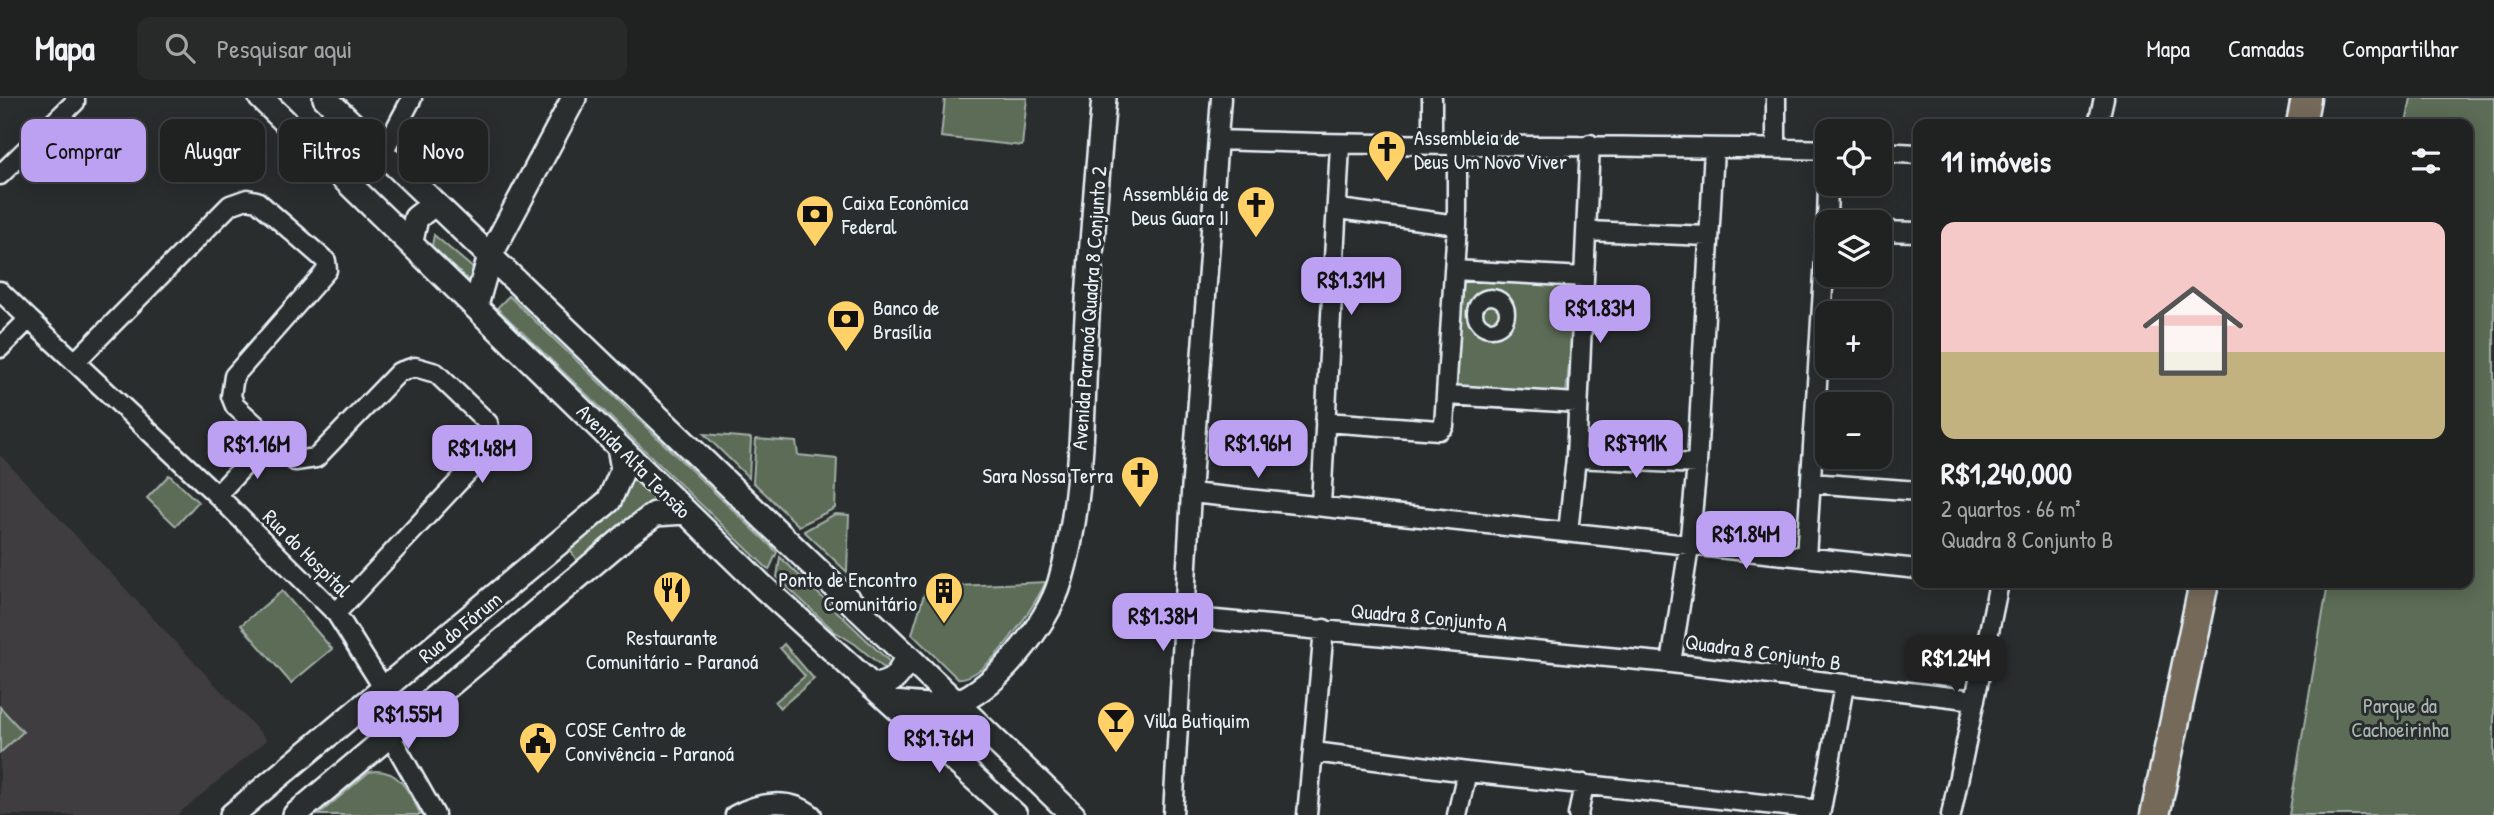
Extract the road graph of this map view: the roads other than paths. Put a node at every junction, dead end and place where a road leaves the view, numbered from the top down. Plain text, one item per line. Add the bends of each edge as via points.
1 (75, 98) edge
2 (261, 98) edge
3 (325, 98) edge
4 (411, 98) edge
5 (574, 98) edge
6 (1104, 98) edge
7 (1221, 98) edge
8 (1432, 98) edge
9 (1776, 98) edge
10 (2104, 98) edge
11 (2306, 98) edge
12 (346, 119) edge
13 (2099, 119) edge
14 (2302, 119) edge
15 (1218, 140) junction
16 (1457, 143) junction
17 (1432, 144) junction
18 (1590, 144) junction
19 (1340, 145) junction
20 (385, 148) edge
21 (1776, 148) junction
22 (1714, 149) junction
23 (1815, 150) edge
24 (1892, 153) edge
25 (1913, 154) edge
26 (385, 157) edge
27 (0, 174) edge
28 (434, 204) junction
29 (1339, 209) junction
30 (1457, 225) junction
31 (1587, 231) junction
32 (1892, 231) edge
33 (1913, 232) edge
34 (1708, 236) junction
35 (411, 241) junction
36 (490, 256) junction
37 (1454, 270) junction
38 (1584, 277) junction
39 (1823, 287) edge
40 (0, 291) edge
41 (476, 305) junction
42 (29, 319) junction
43 (0, 348) edge
44 (75, 362) junction
45 (1447, 395) junction
46 (1577, 402) junction
47 (1325, 422) junction
48 (268, 440) junction
49 (619, 447) junction
50 (1576, 458) junction
51 (1698, 464) junction
52 (1811, 483) junction
53 (1913, 491) edge
54 (1191, 493) junction
55 (217, 495) junction
56 (1321, 506) junction
57 (685, 512) junction
58 (1568, 532) junction
59 (1689, 547) junction
60 (1806, 557) junction
61 (544, 558) junction
62 (1913, 568) edge
63 (569, 585) junction
64 (1998, 588) edge
65 (2203, 588) edge
66 (336, 613) junction
67 (1184, 617) junction
68 (1324, 629) junction
69 (906, 656) junction
70 (1671, 663) junction
71 (873, 686) junction
72 (1844, 686) junction
73 (384, 689) junction
74 (1975, 701) junction
75 (892, 703) junction
76 (954, 704) junction
77 (391, 737) junction
78 (1314, 752) junction
79 (1467, 772) junction
80 (1584, 784) junction
81 (1044, 791) junction
82 (1708, 796) junction
83 (1821, 813) edge
84 (232, 815) edge
85 (295, 815) edge
86 (435, 815) edge
87 (735, 815) edge
88 (812, 815) edge
89 (1017, 815) edge
90 (1073, 815) edge
91 (1172, 815) edge
92 (1307, 815) edge
93 (1457, 815) edge
94 (1578, 815) edge
95 (1704, 815) edge
96 (1951, 815) edge
97 (2155, 815) edge

1 - 27 street
2 - 35 street, Avenida Alta Tensão
3 - 12 street
4 - 20 street
5 - 36 street
6 - 76 street, Avenida Paranoá Quadra 8 Conjunto 2 via 1081,438 1060,584 1024,647 976,693
7 - 15 street
8 - 17 street
9 - 21 street
10 - 13 street
11 - 14 main road
15 - 19 street
15 - 54 street
16 - 17 street
16 - 18 street
16 - 30 street
17 - 19 street
18 - 22 street
18 - 31 street
19 - 29 street
21 - 22 street
21 - 23 street
22 - 34 street
24 - 25 street
26 - 28 street
28 - 35 street via 416,218
28 - 36 street
29 - 30 street
29 - 47 street
30 - 37 street
31 - 34 street
31 - 38 street
32 - 33 street
34 - 51 street
35 - 41 street, Avenida Alta Tensão
36 - 41 street
36 - 69 street
37 - 38 street
37 - 45 street
38 - 46 street
39 - 52 street
40 - 42 street, Rua do Hospital
41 - 49 street, Avenida Alta Tensão
42 - 43 street
42 - 44 street, Rua do Hospital
44 - 48 street via 230,205 257,201 327,266 234,376 231,396 235,406
44 - 55 street, Rua do Hospital
45 - 46 street
45 - 47 street via 1446,421 1439,430
46 - 50 street
47 - 56 street
48 - 55 street
48 - 66 street via 295,461 316,458 399,372 415,368 436,373 488,423 493,445
49 - 57 street, Avenida Alta Tensão
49 - 61 street, Rua do Fórum via 623,469 609,501
50 - 51 street
50 - 58 street
51 - 59 street
52 - 53 street
52 - 60 street
54 - 56 street
54 - 67 street
55 - 66 street, Rua do Hospital
56 - 58 street
57 - 63 street, Rua do Fórum via 655,514
57 - 71 street, Avenida Alta Tensão
58 - 59 street
59 - 60 street
59 - 70 street
60 - 62 street
61 - 63 street via 554,557 563,563
61 - 73 street, Rua do Fórum
63 - 77 street, Rua do Fórum
64 - 74 street
65 - 97 main road
66 - 73 street, Rua do Hospital
67 - 68 street, Quadra 8 Conjunto A
67 - 91 street
68 - 70 street, Quadra 8 Conjunto A
68 - 78 street
69 - 71 street via 902,672 886,684
69 - 76 street
70 - 72 street, Quadra 8 Conjunto B
71 - 75 street, Avenida Alta Tensão
72 - 74 street, Quadra 8 Conjunto B
72 - 83 street
73 - 84 street, Rua do Fórum
74 - 96 street
75 - 76 street
75 - 89 street, Avenida Alta Tensão
76 - 81 street
77 - 85 street, Rua do Fórum
77 - 86 street
78 - 79 street
78 - 92 street
79 - 80 street
79 - 93 street
80 - 82 street
80 - 94 street
81 - 89 street via 1024,797
81 - 90 street
82 - 83 street
82 - 95 street
87 - 88 street via 766,804 791,804

